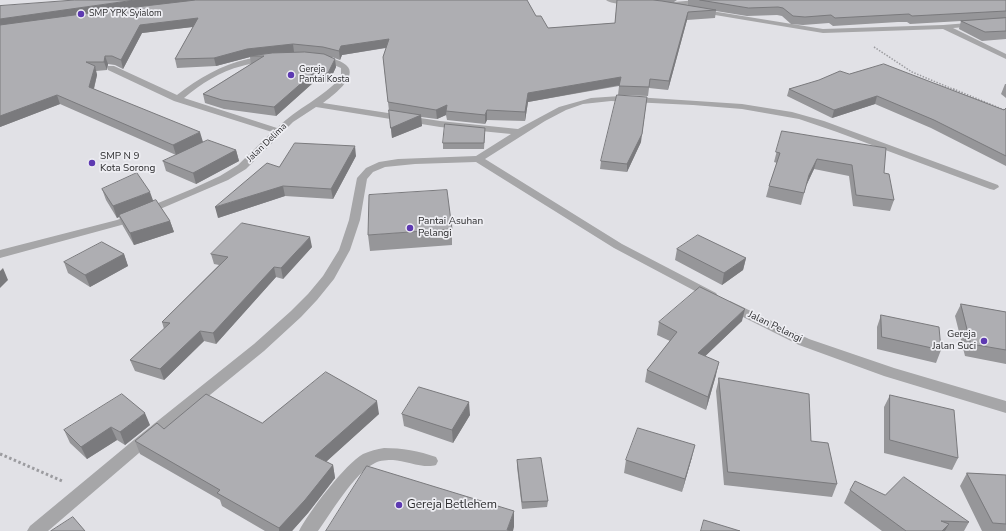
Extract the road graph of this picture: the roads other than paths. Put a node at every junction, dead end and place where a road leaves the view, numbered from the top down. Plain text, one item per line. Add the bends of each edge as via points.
1 (609, 0) edge
2 (723, 0) edge
3 (638, 3) edge
4 (1006, 22) edge
5 (943, 27) junction
6 (310, 57) edge
7 (1006, 57) edge
8 (273, 58) edge
9 (111, 68) edge
10 (177, 99) junction
11 (315, 104) junction
12 (279, 131) junction
13 (521, 132) junction
14 (478, 159) junction
15 (994, 187) dead end
16 (0, 254) edge
17 (1006, 407) edge
18 (430, 461) dead end
19 (36, 531) edge
20 (308, 531) edge

1 - 3 street
2 - 5 street via 657,4 823,31
4 - 5 street
5 - 7 street
6 - 11 street, Jalan Delima via 337,63 346,71 345,77 337,87
8 - 10 street via 215,72 203,78
9 - 10 street
10 - 12 street
11 - 12 street, Jalan Delima via 290,120
11 - 13 street via 440,124
12 - 16 street, Jalan Delima via 242,167 196,191 121,222
13 - 14 street
13 - 15 street via 566,107 593,100 736,105 793,115 822,124
14 - 17 street, Jalan Pelangi via 618,246 804,342 889,372
14 - 19 street via 405,162 370,169 362,178 357,213 340,259 308,301 263,344
18 - 20 street via 410,456 389,455 362,462

